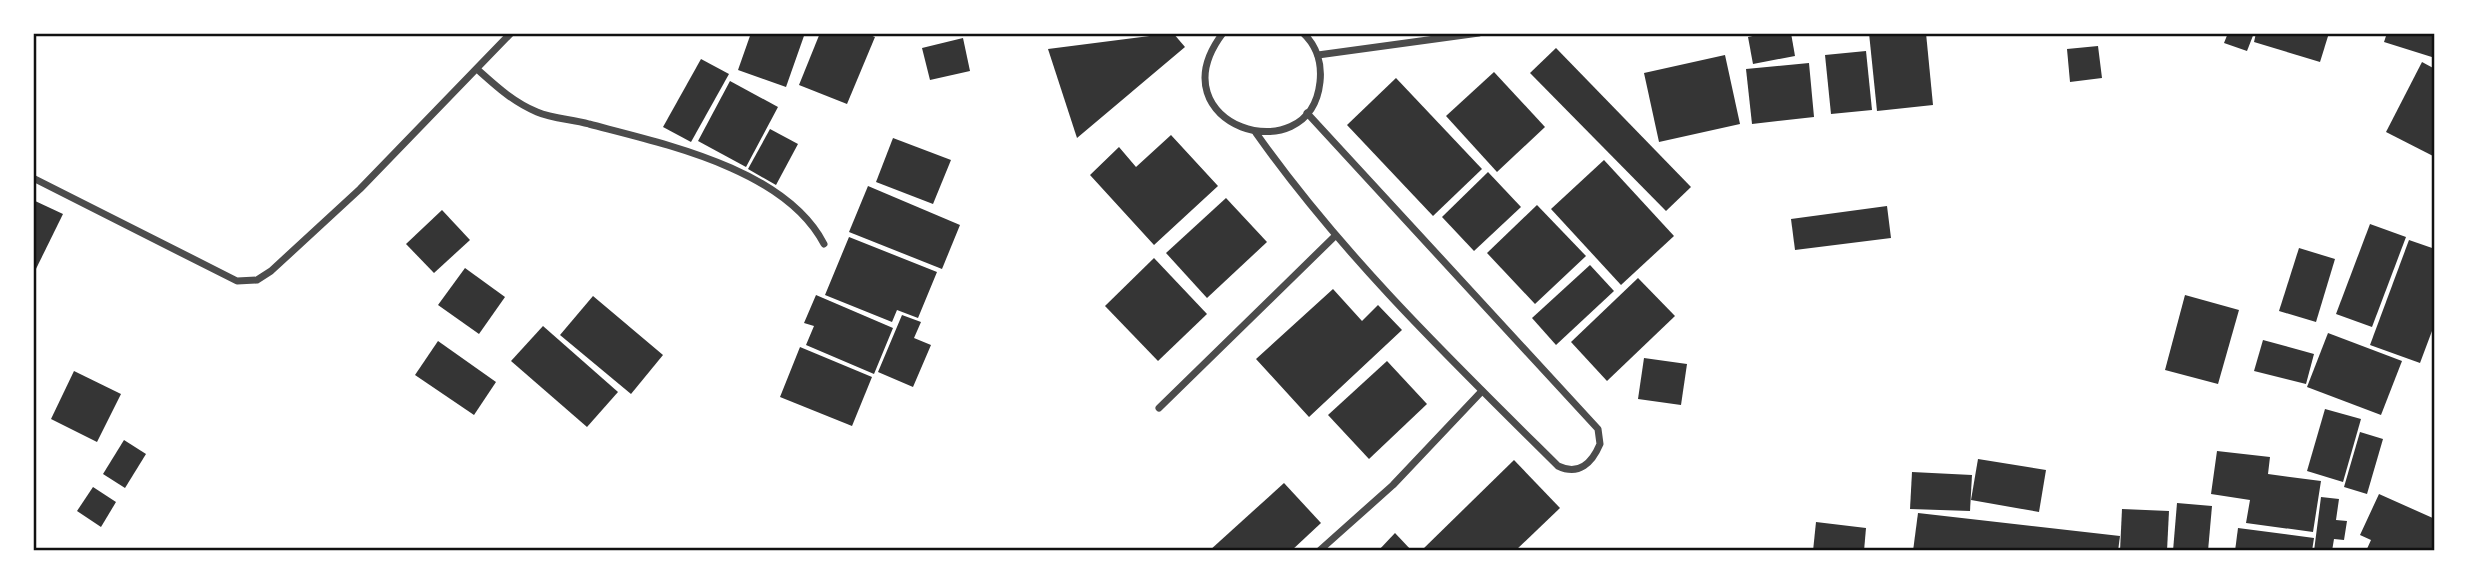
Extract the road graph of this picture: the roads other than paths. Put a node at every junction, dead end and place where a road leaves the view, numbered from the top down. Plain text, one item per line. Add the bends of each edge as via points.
1 (510, 33) edge
2 (1223, 33) edge
3 (1303, 33) edge
4 (1479, 33) edge
5 (1318, 55) junction
6 (477, 69) junction
7 (1307, 113) junction
8 (1256, 133) junction
9 (33, 177) edge
10 (1335, 236) junction
11 (824, 244) dead end
12 (1482, 391) junction
13 (1159, 408) dead end
14 (1319, 551) edge

1 - 6 street
2 - 8 street via 1205,65 1208,93 1222,117
3 - 5 street
4 - 5 street
5 - 7 street via 1320,85
6 - 9 street via 360,188 257,280 237,281
6 - 11 street via 507,96 539,113 676,146 751,179 804,212
7 - 8 street via 1278,131
7 - 12 street via 1598,429 1601,444 1595,456 1579,470 1558,466
8 - 10 street
10 - 12 street
10 - 13 street
12 - 14 street via 1393,485

